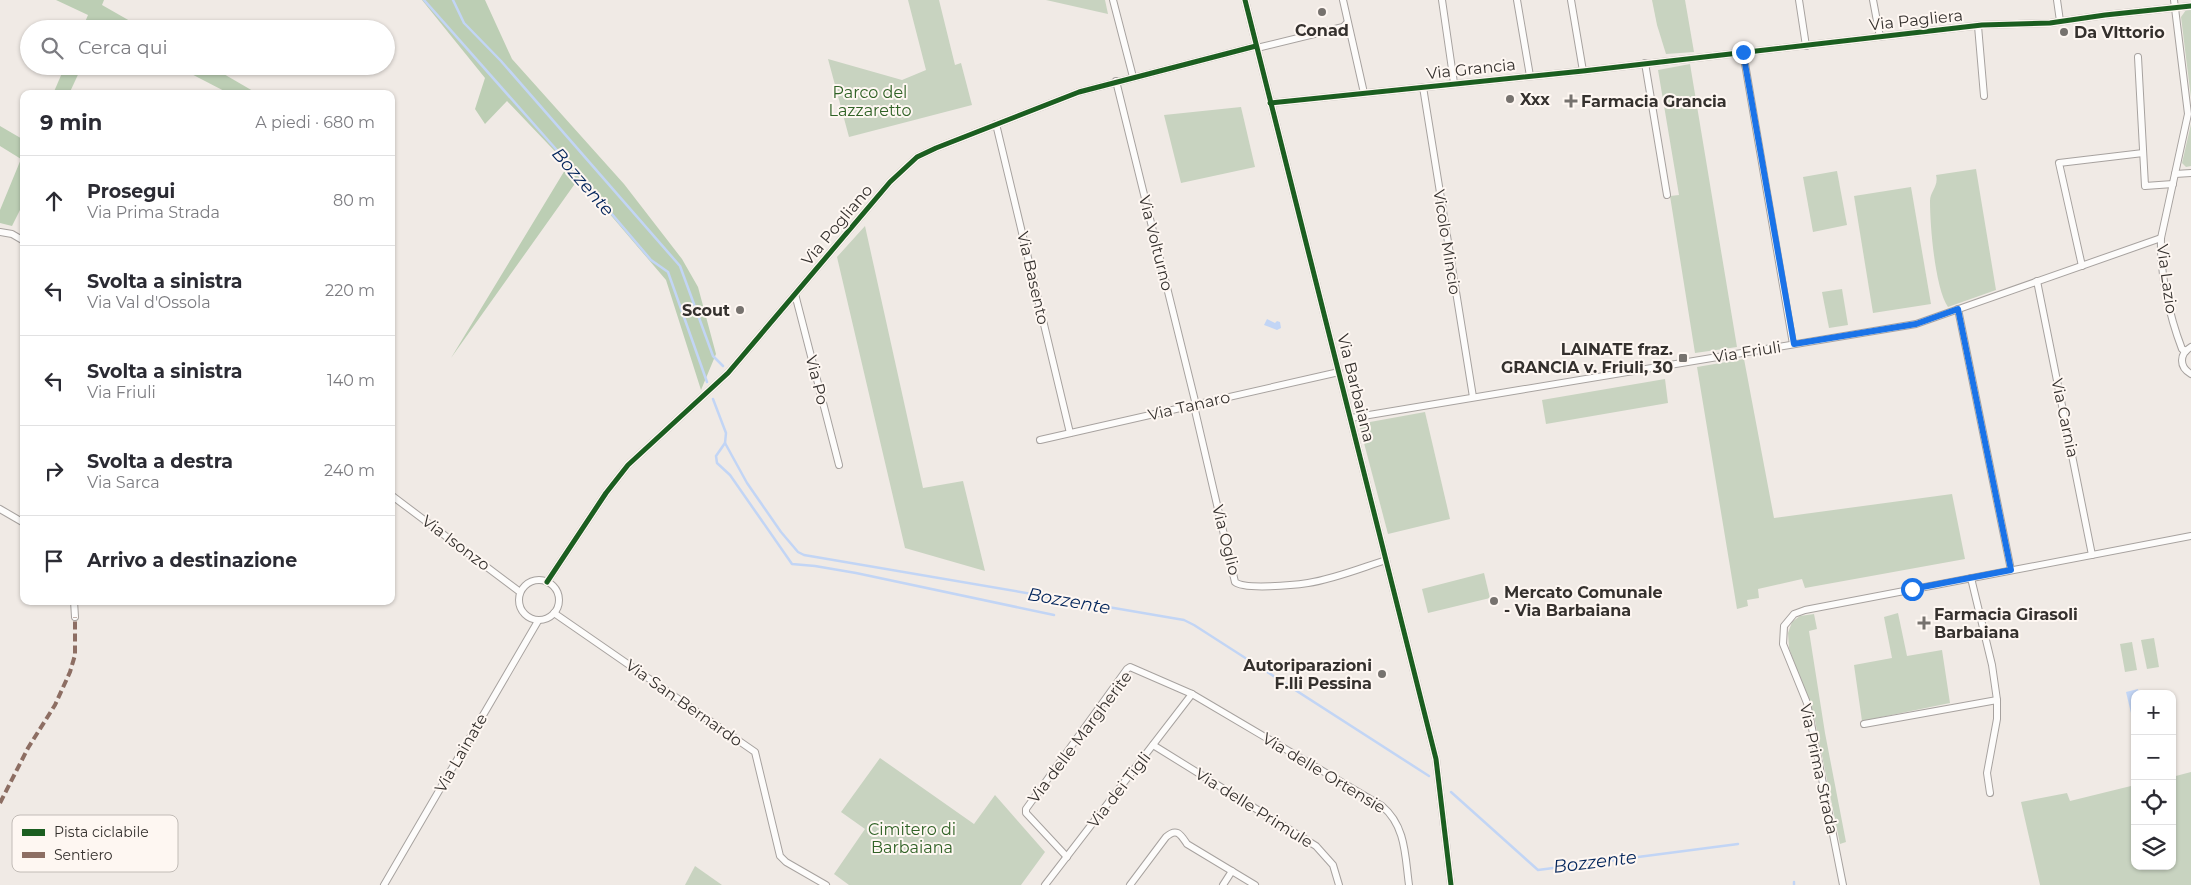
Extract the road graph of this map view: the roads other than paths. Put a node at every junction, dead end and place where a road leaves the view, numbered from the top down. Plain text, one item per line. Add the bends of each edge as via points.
1 (1113, 0) edge
2 (1245, 0) edge
3 (1342, 0) edge
4 (1442, 0) edge
5 (1517, 0) edge
6 (1571, 0) edge
7 (1799, 0) edge
8 (1873, 0) edge
9 (2056, 0) edge
10 (2174, 0) edge
11 (2191, 6) edge
12 (2175, 8) junction
13 (2060, 21) junction
14 (1347, 23) junction
15 (1978, 26) junction
16 (1880, 38) junction
17 (1806, 46) junction
18 (1256, 47) junction
19 (1743, 52) junction
20 (2138, 57) dead end
21 (1674, 59) joint
22 (1645, 62) junction
23 (1583, 71) junction
24 (1530, 76) junction
25 (1133, 77) junction
26 (1116, 81) junction
27 (1454, 83) junction
28 (1423, 86) junction
29 (1364, 92) junction
30 (1984, 96) dead end
31 (1270, 103) junction
32 (996, 124) junction
33 (2143, 153) junction
34 (2191, 172) edge
35 (2175, 174) junction
36 (2173, 184) junction
37 (1666, 195) dead end
38 (0, 232) edge
39 (2161, 238) junction
40 (20, 239) edge
41 (2082, 266) junction
42 (2037, 282) junction
43 (795, 294) junction
44 (1958, 309) junction
45 (1794, 344) junction
46 (2188, 349) edge
47 (1339, 372) junction
48 (2191, 374) edge
49 (1472, 397) junction
50 (1195, 405) junction
51 (1350, 418) junction
52 (1070, 433) junction
53 (1040, 440) dead end
54 (839, 465) dead end
55 (395, 498) edge
56 (0, 509) edge
57 (20, 522) edge
58 (2191, 536) edge
59 (2092, 555) junction
60 (1386, 560) junction
61 (2011, 570) junction
62 (1972, 578) junction
63 (547, 582) junction
64 (520, 592) junction
65 (74, 605) edge
66 (554, 614) junction
67 (75, 617) dead end
68 (538, 620) junction
69 (1192, 694) junction
70 (1997, 700) junction
71 (1864, 724) dead end
72 (1153, 745) junction
73 (1990, 792) dead end
74 (1067, 857) junction
75 (1232, 871) junction
76 (384, 885) edge
77 (826, 885) edge
78 (1045, 885) edge
79 (1130, 885) edge
80 (1223, 885) edge
81 (1255, 885) edge
82 (1339, 885) edge
83 (1409, 885) edge
84 (1451, 885) edge
85 (1843, 885) edge

1 - 25 street
2 - 18 street, Via Barbaiana
3 - 14 street
4 - 27 street
5 - 24 street
6 - 23 street
7 - 17 street
8 - 16 street
9 - 13 street
10 - 12 street, Via Lazio
11 - 12 street, Via Pagliera
12 - 13 street, Via Pagliera
12 - 35 street, Via Lazio via 2188,114
13 - 15 street, Via Pagliera
14 - 18 street, Via Pogliano via 1343,27
14 - 29 street
15 - 16 street, Via Pagliera
15 - 30 street
16 - 17 street, Via Pagliera
17 - 19 street, Via Pagliera
18 - 25 street, Via Pogliano
18 - 31 street, Via Barbaiana
19 - 21 street, Via Pagliera
19 - 45 street
20 - 33 street
21 - 22 street, Via Grancia
22 - 23 street, Via Grancia
22 - 37 street
23 - 24 street, Via Grancia
24 - 27 street, Via Grancia
25 - 26 street, Via Pogliano
26 - 32 street, Via Pogliano
26 - 50 street, Via Volturno
27 - 28 street, Via Grancia
28 - 29 street, Via Grancia
28 - 49 street, Vicolo Mincio
29 - 31 street, Via Grancia
31 - 47 street, Via Barbaiana
32 - 43 street, Via Pogliano via 926,152 903,168
32 - 52 street, Via Basento
33 - 36 street via 2145,186
33 - 41 street via 2059,163
34 - 35 street
35 - 36 street, Via Lazio
36 - 39 street, Via Lazio
38 - 40 street
39 - 41 street, Via Friuli
39 - 46 street, Via Lazio via 2166,287 2176,332 2182,349
41 - 42 street, Via Friuli
42 - 44 street, Via Friuli
42 - 59 street, Via Carnia
43 - 54 street, Via Po
43 - 63 street, Via Pogliano via 728,374 628,464
44 - 45 street, Via Friuli via 1916,324
44 - 61 street
45 - 49 street, Via Friuli
46 - 48 street, Via Lazio via 2182,364
47 - 50 street, Via Tanaro
47 - 51 street, Via Barbaiana
49 - 51 street, Via Friuli
50 - 52 street, Via Tanaro
50 - 60 street, Via Oglio via 1239,585 1308,583
51 - 60 street, Via Barbaiana
52 - 53 street, Via Tanaro
55 - 64 street, Via Isonzo
56 - 57 street
58 - 59 street, Via Prima Strada
59 - 61 street, Via Prima Strada
60 - 84 street, Via Barbaiana via 1436,758
61 - 62 street, Via Prima Strada
62 - 70 street
62 - 85 street, Via Prima Strada via 1804,610 1794,614 1784,626 1783,644 1807,703 1814,732
63 - 64 street via 532,581
63 - 66 street via 558,593
64 - 68 street via 520,607 524,614
65 - 67 street
66 - 68 street
66 - 77 street, Via San Bernardo via 755,752 780,856
68 - 76 street, Via Lainate
69 - 72 street, Via dei Tigli
69 - 74 street, Via delle Margherite via 1134,668 1127,669 1026,809 1026,813
69 - 83 street, Via delle Ortensie via 1382,806 1397,821
70 - 71 street
70 - 73 street via 1997,719 1987,773
72 - 74 street, Via dei Tigli
72 - 82 street, Via delle Primule via 1316,846 1333,865
74 - 78 street, Via dei Tigli
75 - 79 street via 1187,844 1178,832 1171,833
75 - 80 street
75 - 81 street

